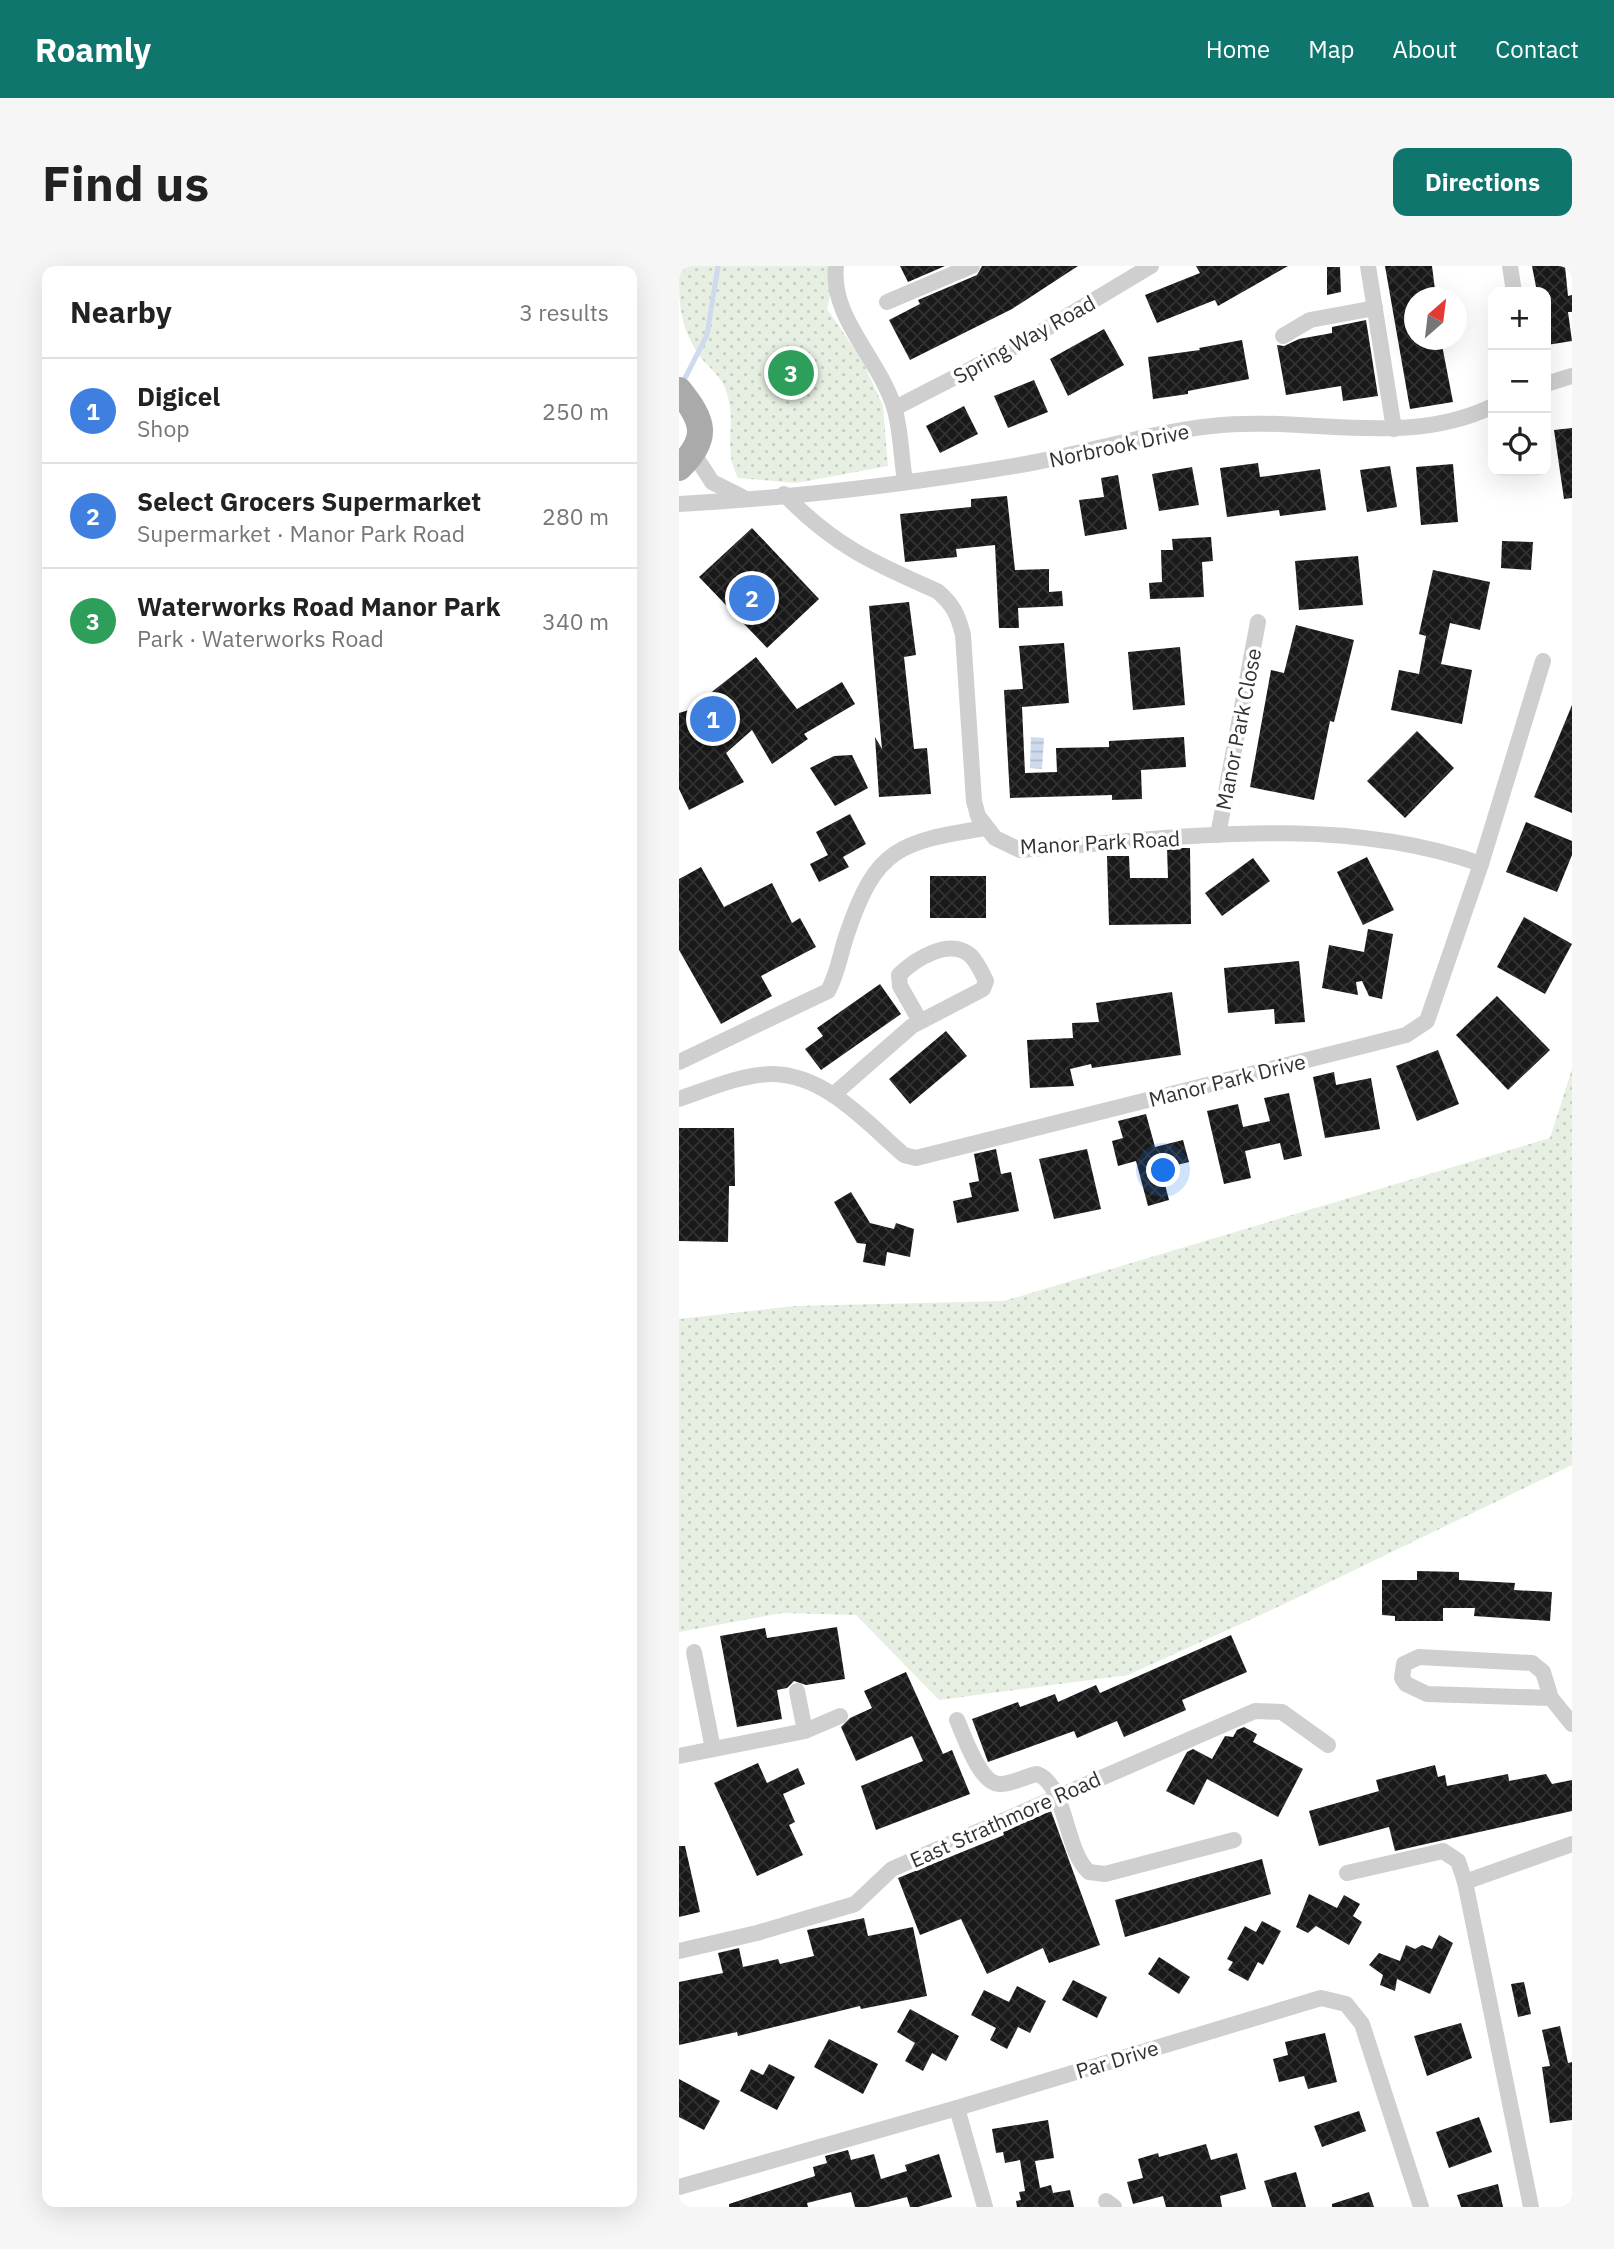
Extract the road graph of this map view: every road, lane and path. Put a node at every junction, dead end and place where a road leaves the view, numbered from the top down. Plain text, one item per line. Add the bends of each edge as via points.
1 (836, 266) edge
2 (972, 266) edge
3 (1151, 266) edge
4 (1510, 266) edge
5 (1368, 267) edge
6 (1513, 287) edge
7 (887, 302) dead end
8 (1375, 308) junction
9 (1283, 336) dead end
10 (1572, 376) edge
11 (1551, 382) edge
12 (683, 395) edge
13 (895, 408) junction
14 (1488, 408) edge
15 (1394, 429) junction
16 (687, 461) edge
17 (905, 481) junction
18 (784, 494) junction
19 (743, 498) junction
20 (679, 504) edge
21 (1258, 622) dead end
22 (1543, 661) dead end
23 (985, 828) junction
24 (1218, 835) junction
25 (1481, 864) junction
26 (920, 1021) junction
27 (679, 1062) edge
28 (833, 1095) junction
29 (679, 1099) edge
30 (694, 1653) dead end
31 (797, 1691) dead end
32 (1551, 1698) junction
33 (840, 1717) dead end
34 (957, 1720) dead end
35 (1572, 1724) edge
36 (805, 1731) junction
37 (1328, 1745) dead end
38 (713, 1749) junction
39 (679, 1756) edge
40 (1056, 1797) junction
41 (1234, 1840) dead end
42 (1572, 1844) edge
43 (1347, 1873) dead end
44 (1465, 1882) junction
45 (679, 1951) edge
46 (957, 2108) junction
47 (679, 2187) edge
48 (985, 2207) edge
49 (1422, 2207) edge
50 (1531, 2207) edge

1 - 13 street via 838,305 875,363
2 - 7 street
3 - 13 street, Spring Way Road via 1029,339
4 - 6 street
5 - 8 street
8 - 9 street via 1311,320
8 - 15 street
10 - 11 street
12 - 16 main road via 695,408 701,431 700,443
13 - 17 street
14 - 15 street, Norbrook Drive via 1435,426
15 - 17 street, Norbrook Drive via 1248,423 1211,426 1020,465
16 - 19 street via 712,482
17 - 18 street, Norbrook Drive
18 - 19 street, Norbrook Drive
18 - 23 street via 810,522 841,545 937,591 959,616 974,801
19 - 20 street, Norbrook Drive
21 - 24 street, Manor Park Close
22 - 25 street, Manor Park Drive
23 - 24 street, Manor Park Road via 1020,850
23 - 27 street via 904,846 878,869 867,887 828,991
24 - 25 street, Manor Park Road via 1319,834 1398,841
25 - 28 street, Manor Park Drive via 1427,1021 1406,1035 916,1158 904,1155
26 - 26 street via 900,986 899,975 944,950 956,948 971,956 986,981 983,989
26 - 28 street
28 - 29 street, Manor Park Drive via 807,1082 774,1074 747,1077
30 - 38 street
31 - 36 street
32 - 32 street via 1427,1694 1406,1684 1402,1671 1404,1664 1419,1657 1532,1663 1543,1672
32 - 35 street
33 - 36 street
34 - 40 street via 989,1780 998,1784 1037,1774 1049,1782
36 - 38 street
37 - 40 street, East Strathmore Road via 1282,1712 1255,1711
38 - 39 street
40 - 41 street via 1084,1867 1097,1874
40 - 45 street, East Strathmore Road via 892,1869 855,1904
42 - 44 street
43 - 44 street via 1443,1851 1458,1861
44 - 50 street
46 - 47 street, Par Drive
46 - 48 street
46 - 49 street, Par Drive via 1308,2001 1334,2000 1355,2013 1362,2024

